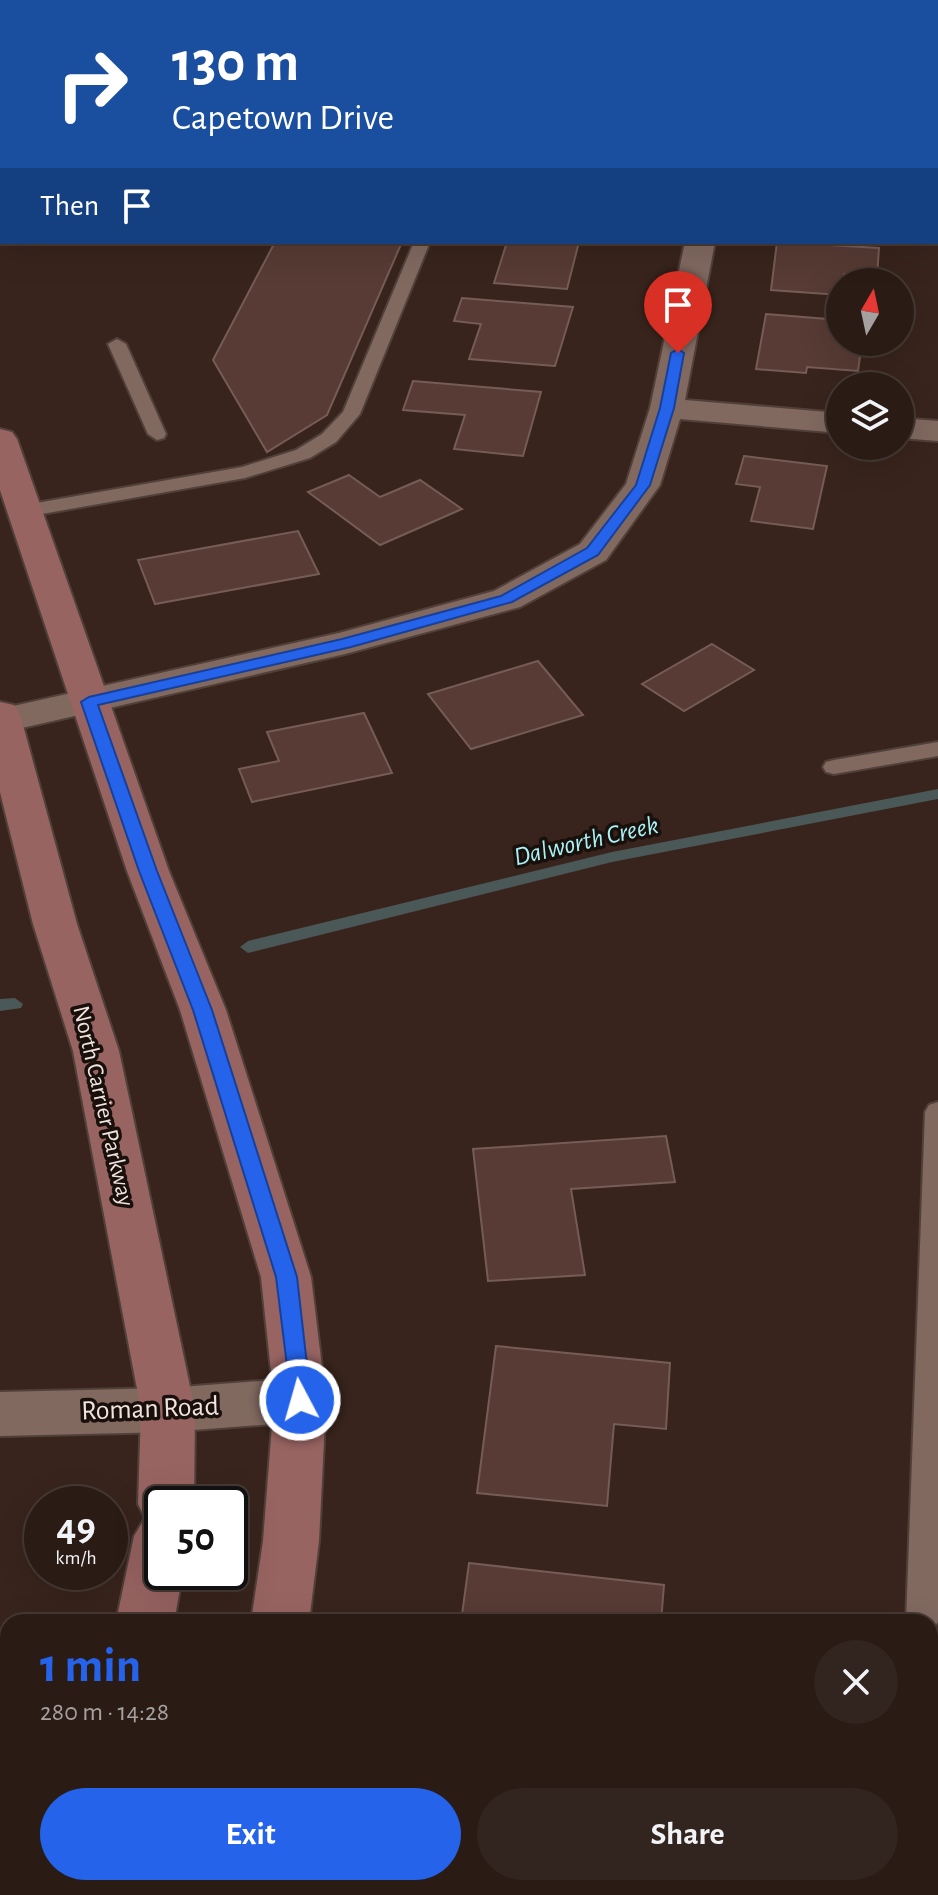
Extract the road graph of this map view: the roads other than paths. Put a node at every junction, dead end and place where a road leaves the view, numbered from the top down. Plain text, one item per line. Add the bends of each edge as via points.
1 (421, 244) edge
2 (700, 244) edge
3 (117, 344) dead end
4 (667, 408) junction
5 (826, 422) edge
6 (914, 429) edge
7 (938, 431) edge
8 (157, 434) dead end
9 (0, 439) edge
10 (25, 511) junction
11 (89, 702) junction
12 (1, 719) edge
13 (938, 749) edge
14 (834, 767) dead end
15 (938, 1112) edge
16 (300, 1400) junction
17 (168, 1410) junction
18 (0, 1414) edge
19 (166, 1486) edge
20 (151, 1590) edge
21 (147, 1614) edge
22 (281, 1614) edge
23 (922, 1614) edge

1 - 10 lane via 351,414 329,438 303,454 245,472
2 - 4 street
3 - 8 lane
4 - 5 street
4 - 11 street via 643,485 593,552 507,599
6 - 7 street
9 - 10 main road
10 - 11 main road
11 - 12 street
11 - 16 main road via 203,1010 286,1277
12 - 17 main road, North Carrier Parkway via 55,924 96,1051
13 - 14 lane
15 - 23 lane
16 - 17 street, Roman Road
16 - 22 main road
17 - 18 street, Roman Road
17 - 19 main road, North Carrier Parkway
20 - 21 main road

